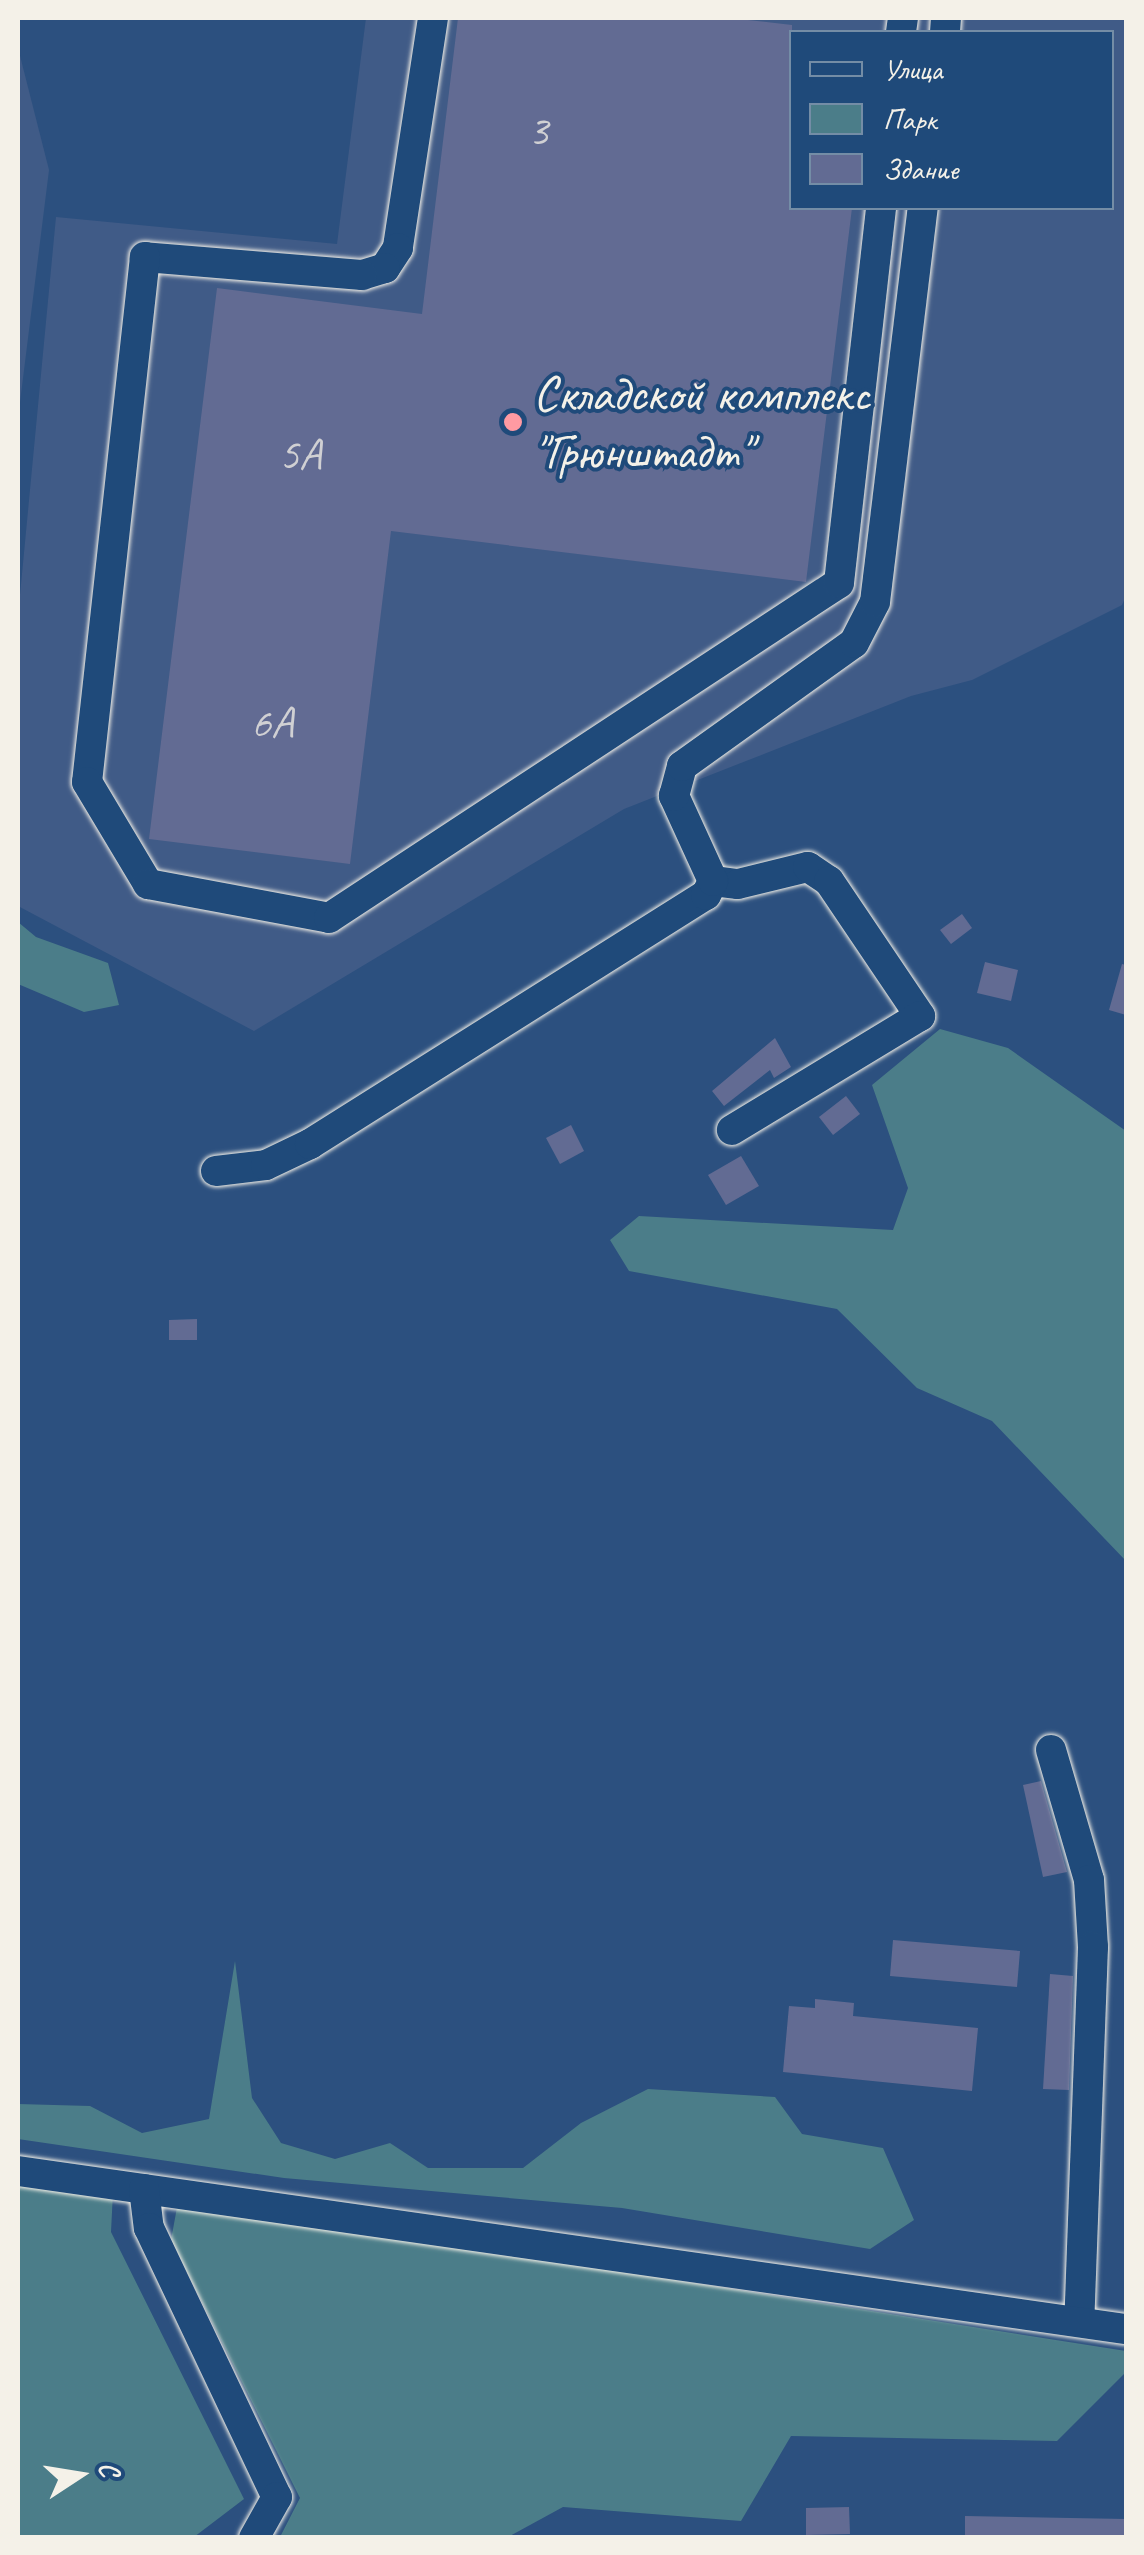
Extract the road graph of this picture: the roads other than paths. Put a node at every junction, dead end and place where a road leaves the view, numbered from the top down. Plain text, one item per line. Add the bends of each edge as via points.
1 (433, 18) edge
2 (881, 210) edge
3 (923, 210) edge
4 (713, 881) junction
5 (732, 1130) dead end
6 (216, 1172) dead end
7 (1051, 1750) dead end
8 (18, 2171) edge
9 (144, 2189) junction
10 (1079, 2321) junction
11 (1126, 2329) edge
12 (254, 2538) edge

1 - 2 street via 398,248 385,268 362,276 146,257 87,782 148,884 329,918 839,583
3 - 4 street via 875,602 854,644 682,766 674,796
4 - 5 street via 738,884 808,867 830,881 920,1016
4 - 6 street via 706,894 310,1144 266,1165
7 - 10 street via 1088,1880 1093,1947
8 - 9 street
9 - 10 street
9 - 12 street via 149,2228 278,2497
10 - 11 street

